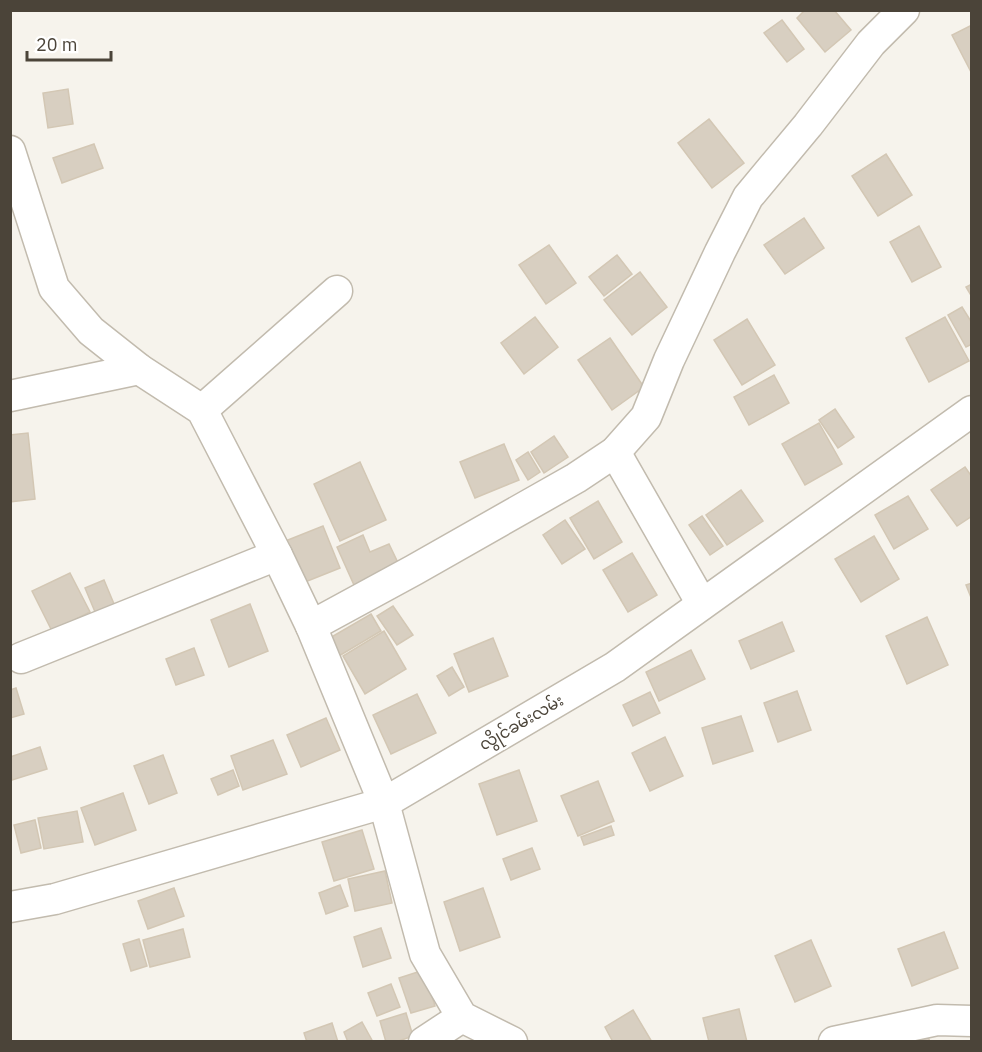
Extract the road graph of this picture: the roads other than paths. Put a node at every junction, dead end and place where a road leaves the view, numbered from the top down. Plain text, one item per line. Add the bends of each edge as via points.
1 (904, 10) edge
2 (10, 151) edge
3 (337, 291) dead end
4 (139, 369) junction
5 (10, 396) edge
6 (202, 410) junction
7 (972, 411) edge
8 (615, 452) junction
9 (277, 555) junction
10 (702, 604) junction
11 (311, 626) junction
12 (21, 658) dead end
13 (384, 803) junction
14 (10, 908) edge
15 (462, 1017) junction
16 (972, 1021) edge
17 (424, 1041) edge
18 (512, 1041) edge
19 (834, 1041) edge

1 - 8 street via 872,43 748,197 669,360 646,417
2 - 4 street via 54,288 91,331
3 - 6 street
4 - 5 street
4 - 6 street
6 - 9 street
7 - 10 street, လွိုင်ခမ်းလမ်း
8 - 10 street
8 - 11 street via 576,478
9 - 11 street
9 - 12 street
10 - 13 street, လွိုင်ခမ်းလမ်း via 615,667
11 - 13 street
13 - 14 street, လွိုင်ခမ်းလမ်း
13 - 15 street via 425,954
15 - 17 street
15 - 18 street
16 - 19 street via 937,1020

